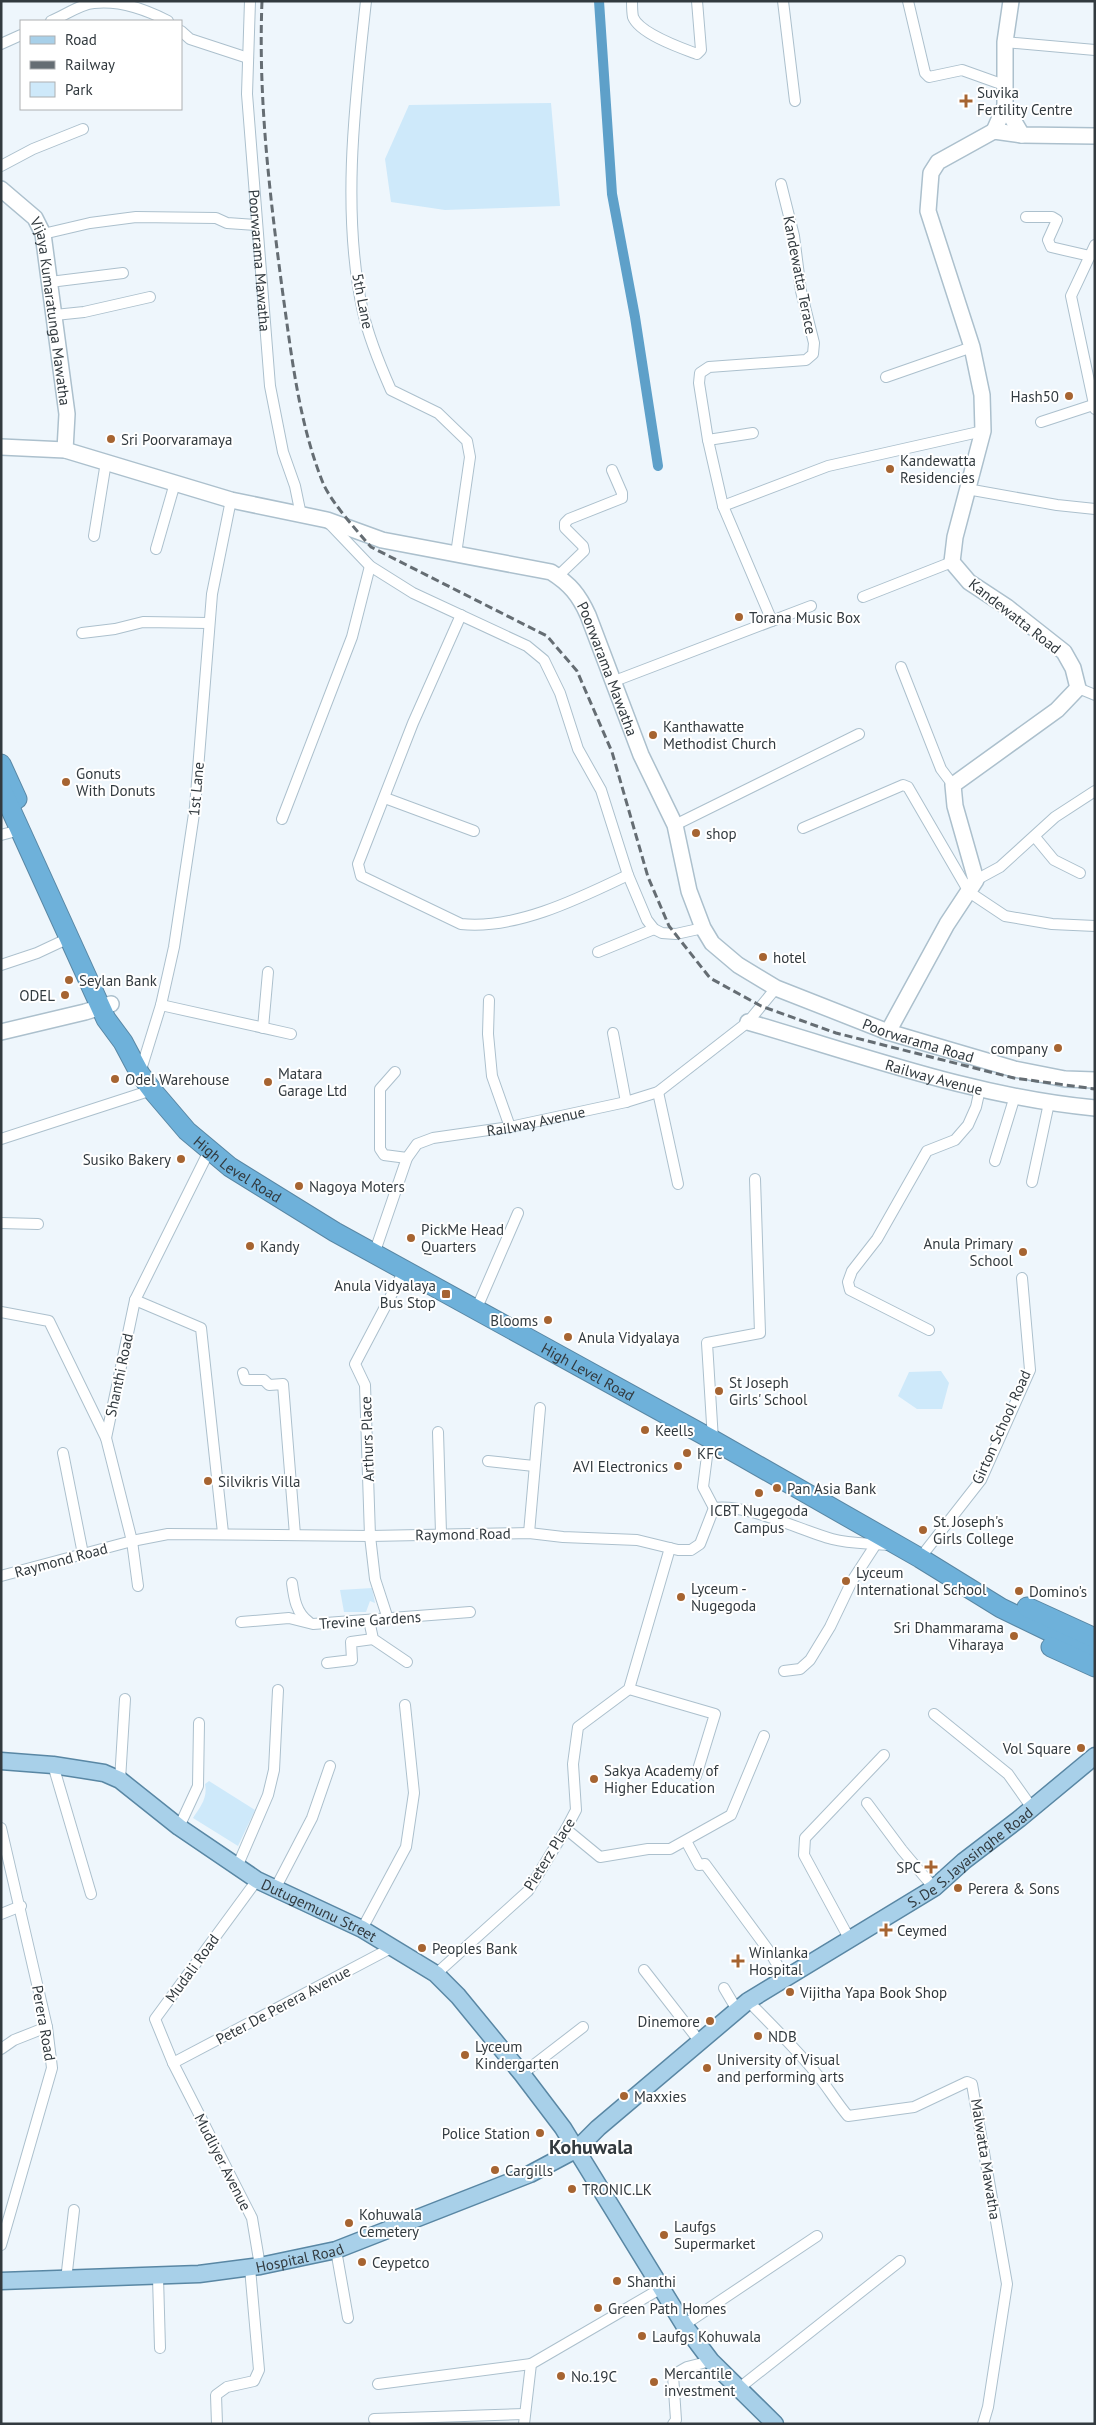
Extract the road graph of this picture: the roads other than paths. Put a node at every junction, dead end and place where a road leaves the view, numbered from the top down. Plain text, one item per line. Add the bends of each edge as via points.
1 (250, 1) edge
2 (366, 1) edge
3 (632, 1) edge
4 (696, 1) edge
5 (783, 1) edge
6 (908, 1) edge
7 (1011, 1) edge
8 (53, 20) edge
9 (166, 20) edge
10 (182, 33) edge
11 (20, 35) edge
12 (1005, 42) junction
13 (1, 44) edge
14 (1095, 50) edge
15 (248, 58) junction
16 (1004, 85) junction
17 (795, 100) dead end
18 (1005, 106) junction
19 (84, 130) dead end
20 (994, 131) junction
21 (1022, 135) junction
22 (1095, 136) edge
23 (1, 166) edge
24 (781, 184) dead end
25 (1, 189) edge
26 (1026, 217) dead end
27 (256, 224) junction
28 (43, 234) junction
29 (1095, 245) edge
30 (1090, 256) junction
31 (123, 273) dead end
32 (50, 282) junction
33 (150, 297) dead end
34 (55, 316) junction
35 (972, 347) junction
36 (886, 377) dead end
37 (1094, 407) edge
38 (1041, 422) dead end
39 (983, 431) junction
40 (753, 432) dead end
41 (708, 440) junction
42 (1, 446) edge
43 (66, 450) junction
44 (106, 462) junction
45 (612, 470) dead end
46 (175, 483) junction
47 (967, 489) junction
48 (231, 500) junction
49 (724, 506) junction
50 (1095, 509) edge
51 (301, 515) junction
52 (327, 520) junction
53 (94, 536) dead end
54 (156, 549) dead end
55 (456, 554) junction
56 (952, 562) junction
57 (370, 566) junction
58 (558, 576) junction
59 (863, 597) dead end
60 (811, 606) dead end
61 (461, 615) junction
62 (772, 621) junction
63 (209, 623) junction
64 (82, 633) dead end
65 (901, 667) dead end
66 (612, 682) junction
67 (1078, 688) junction
68 (1095, 694) edge
69 (859, 734) dead end
70 (1, 764) edge
71 (953, 785) junction
72 (1, 788) edge
73 (1095, 791) edge
74 (385, 798) junction
75 (282, 819) dead end
76 (675, 825) junction
77 (803, 828) dead end
78 (20, 830) junction
79 (474, 831) dead end
80 (1, 835) edge
81 (1035, 837) junction
82 (1080, 873) dead end
83 (628, 875) junction
84 (972, 886) junction
85 (1095, 926) edge
86 (703, 928) junction
87 (654, 929) junction
88 (69, 938) junction
89 (598, 952) dead end
90 (1, 965) edge
91 (268, 972) dead end
92 (776, 988) junction
93 (490, 1000) dead end
94 (105, 1005) junction
95 (161, 1005) junction
96 (748, 1022) junction
97 (263, 1028) junction
98 (1, 1032) edge
99 (888, 1032) junction
100 (613, 1033) dead end
101 (291, 1034) dead end
102 (396, 1072) dead end
103 (140, 1074) junction
104 (1095, 1080) edge
105 (980, 1089) junction
106 (152, 1090) junction
107 (658, 1092) junction
108 (1015, 1096) junction
109 (626, 1102) junction
110 (1049, 1103) junction
111 (1095, 1108) edge
112 (510, 1127) junction
113 (1, 1139) edge
114 (209, 1151) junction
115 (407, 1158) junction
116 (995, 1161) dead end
117 (755, 1179) dead end
118 (1032, 1182) dead end
119 (678, 1184) dead end
120 (518, 1213) dead end
121 (1, 1223) edge
122 (38, 1224) dead end
123 (374, 1254) junction
124 (404, 1271) junction
125 (1022, 1278) dead end
126 (135, 1300) junction
127 (476, 1310) junction
128 (1, 1312) edge
129 (928, 1330) dead end
130 (243, 1373) dead end
131 (540, 1408) dead end
132 (438, 1432) dead end
133 (106, 1438) junction
134 (713, 1440) junction
135 (63, 1453) dead end
136 (488, 1461) dead end
137 (534, 1466) junction
138 (714, 1508) junction
139 (441, 1533) junction
140 (529, 1533) junction
141 (223, 1534) junction
142 (295, 1536) junction
143 (370, 1536) junction
144 (132, 1541) junction
145 (876, 1544) junction
146 (896, 1545) junction
147 (670, 1548) junction
148 (83, 1554) junction
149 (920, 1558) junction
150 (1, 1576) edge
151 (292, 1583) dead end
152 (138, 1586) dead end
153 (969, 1588) junction
154 (470, 1612) dead end
155 (388, 1619) junction
156 (369, 1620) junction
157 (242, 1622) dead end
158 (312, 1624) junction
159 (1095, 1638) edge
160 (373, 1639) junction
161 (1095, 1651) edge
162 (407, 1662) dead end
163 (326, 1663) dead end
164 (1095, 1667) edge
165 (784, 1671) dead end
166 (629, 1689) junction
167 (278, 1690) dead end
168 (125, 1699) dead end
169 (405, 1705) dead end
170 (934, 1714) dead end
171 (199, 1724) dead end
172 (764, 1736) dead end
173 (884, 1755) dead end
174 (1095, 1756) edge
175 (1, 1761) edge
176 (53, 1765) junction
177 (330, 1766) dead end
178 (696, 1776) dead end
179 (120, 1780) junction
180 (867, 1803) dead end
181 (1032, 1808) junction
182 (179, 1827) junction
183 (1, 1828) edge
184 (566, 1829) junction
185 (686, 1841) junction
186 (237, 1868) junction
187 (257, 1880) junction
188 (934, 1888) junction
189 (275, 1889) junction
190 (91, 1894) dead end
191 (21, 1906) junction
192 (1, 1914) edge
193 (362, 1930) junction
194 (850, 1940) junction
195 (393, 1947) junction
196 (644, 1970) dead end
197 (436, 1974) junction
198 (786, 1979) junction
199 (724, 1988) dead end
200 (743, 2006) junction
201 (47, 2027) junction
202 (583, 2027) dead end
203 (700, 2042) junction
204 (1, 2049) edge
205 (173, 2063) junction
206 (522, 2074) junction
207 (577, 2149) junction
208 (74, 2210) dead end
209 (817, 2236) dead end
210 (1, 2245) edge
211 (336, 2250) junction
212 (900, 2261) dead end
213 (255, 2267) junction
214 (158, 2277) junction
215 (66, 2280) junction
216 (1, 2281) edge
217 (660, 2289) junction
218 (348, 2318) dead end
219 (684, 2325) junction
220 (160, 2348) dead end
221 (711, 2361) junction
222 (531, 2364) junction
223 (378, 2384) dead end
224 (738, 2389) junction
225 (374, 2419) dead end
226 (524, 2419) edge
227 (217, 2424) edge
228 (673, 2424) edge
229 (775, 2424) edge
230 (983, 2424) edge

1 - 15 street, Poorwarama Mawatha
2 - 55 street, 5th Lane via 353,167 353,242 363,312 391,390 438,413 467,441 470,457
3 - 4 street via 636,23 666,43 697,54 701,50
5 - 17 street
6 - 16 street via 925,73 929,77 962,70
7 - 12 main road
8 - 9 street via 93,2 125,3
10 - 15 street via 190,39
11 - 13 street
12 - 14 street
12 - 16 main road
15 - 27 street, Poorwarama Mawatha via 247,94
16 - 18 main road
18 - 20 main road
18 - 21 main road
19 - 23 street via 33,149
20 - 21 main road
20 - 35 main road via 938,162 931,173 928,211
21 - 22 main road
24 - 41 street, Kandewatta Terace via 794,236 801,292 814,343 813,354 806,360 709,367 700,373 698,383
25 - 28 main road, Vijaya Kumaratunga Mawatha via 35,218
26 - 30 street via 1052,217 1057,220 1048,240 1051,247
27 - 28 street via 227,223 216,218 136,217 90,222
27 - 51 street, Poorwarama Mawatha via 270,386 283,452
28 - 32 main road, Vijaya Kumaratunga Mawatha
29 - 30 street
30 - 37 street via 1071,296
31 - 32 street
32 - 34 main road, Vijaya Kumaratunga Mawatha
33 - 34 street
34 - 43 main road, Vijaya Kumaratunga Mawatha via 67,414
35 - 36 street
35 - 39 main road via 982,395
37 - 38 street
39 - 47 main road
39 - 49 street via 828,466
40 - 41 street
41 - 49 street, Kandewatta Terace
42 - 43 main road, Poorwarama Mawatha
43 - 44 main road, Poorwarama Mawatha
44 - 46 main road, Poorwarama Mawatha
44 - 53 street
45 - 58 street via 622,498 569,519 565,528 584,551
46 - 48 main road, Poorwarama Mawatha
46 - 54 street
47 - 50 street
47 - 56 main road
48 - 51 main road, Poorwarama Mawatha
48 - 63 street, 1st Lane
49 - 62 street, Kandewatta Terace
51 - 52 main road, Poorwarama Mawatha
52 - 55 main road, Poorwarama Mawatha via 382,540
52 - 57 street
55 - 58 main road, Poorwarama Mawatha via 531,566
56 - 59 street
56 - 67 main road, Kandewatta Road via 970,582 1064,652 1073,668
57 - 61 street via 413,593
57 - 75 street via 352,637
58 - 66 main road, Poorwarama Mawatha via 569,583 580,598
60 - 62 street
61 - 74 street via 413,723
61 - 83 street via 527,646 544,660 560,693 578,750 601,790
62 - 66 street
63 - 64 street via 143,622
63 - 95 street, 1st Lane via 195,807 174,947
65 - 71 street via 941,769
66 - 76 main road, Poorwarama Mawatha via 641,755
67 - 68 street
67 - 71 main road via 1057,710
69 - 76 street
70 - 94 highway, High Level Road
71 - 84 main road
72 - 78 highway, High Level Road
73 - 81 street via 1055,817
74 - 79 street
74 - 83 street via 358,864 361,876 461,924 498,923 565,905
76 - 86 main road, Poorwarama Mawatha via 689,892
77 - 84 street via 903,785 908,787
78 - 80 street
78 - 88 highway, High Level Road
81 - 82 street via 1054,860
81 - 84 street
83 - 87 street
84 - 85 street via 1005,916 1052,924
84 - 99 main road via 947,924
86 - 87 street via 676,934
86 - 92 main road, Poorwarama Mawatha via 712,943 738,965
87 - 89 street
88 - 90 street
88 - 94 highway, High Level Road
91 - 97 street
92 - 96 street, Railway Avenue
92 - 99 main road, Poorwarama Road
93 - 112 street via 488,1034 492,1076
94 - 98 main road
94 - 103 highway, High Level Road via 106,1019 124,1042
95 - 97 street
95 - 103 street, 1st Lane
96 - 105 main road, Railway Avenue
96 - 107 street, Railway Avenue
97 - 101 street
99 - 104 main road, Poorwarama Road via 1014,1069 1065,1079
100 - 109 street
102 - 115 street via 380,1089 380,1149 384,1155
103 - 106 highway, High Level Road
105 - 108 main road, Railway Avenue
105 - 129 street via 968,1125 956,1140 927,1151 877,1239 848,1282 850,1290
106 - 113 street
106 - 114 highway, High Level Road
107 - 109 street, Railway Avenue
107 - 119 street
108 - 110 main road, Railway Avenue
108 - 116 street
109 - 112 street, Railway Avenue
110 - 111 main road, Railway Avenue
110 - 118 street
112 - 115 street, Railway Avenue via 433,1138 417,1144
114 - 123 highway, High Level Road
114 - 126 street, Shanthi Road
115 - 123 street, Railway Avenue
117 - 134 street via 760,1333 707,1343
120 - 127 street
121 - 122 street
123 - 124 highway, High Level Road
124 - 127 highway, High Level Road
124 - 143 street, Arthurs Place via 355,1364 365,1385
125 - 149 street, Girton School Road via 1030,1370 981,1480
126 - 133 street, Shanthi Road
126 - 141 street via 202,1328
127 - 134 highway, High Level Road
128 - 133 street, Shanthi Road via 49,1321
130 - 142 street via 245,1380 283,1384
131 - 137 street
132 - 139 street
133 - 144 street
134 - 138 street via 707,1456 703,1487
134 - 146 highway, High Level Road
135 - 148 street
136 - 137 street
137 - 140 street
138 - 145 street via 739,1509 834,1540
138 - 147 street, Raymond Road via 700,1544 691,1550
139 - 140 street, Raymond Road
139 - 143 street, Raymond Road
140 - 147 street, Raymond Road via 637,1540
141 - 142 street, Raymond Road
141 - 144 street, Raymond Road via 168,1534
142 - 143 street, Raymond Road
143 - 155 street, Arthurs Place via 376,1579
144 - 148 street, Raymond Road
144 - 152 street
145 - 146 street
145 - 165 street via 852,1581 810,1660 800,1669
146 - 149 highway, High Level Road
147 - 166 street
148 - 150 street, Raymond Road
149 - 153 highway, High Level Road
151 - 158 street via 300,1616
153 - 159 highway via 988,1590
153 - 161 highway, High Level Road via 1001,1608
153 - 164 highway via 975,1605 1040,1642
154 - 155 street, Trevine Gardens
155 - 156 street, Trevine Gardens
156 - 158 street, Trevine Gardens
156 - 160 street
157 - 158 street, Trevine Gardens via 289,1618
160 - 162 street
160 - 163 street via 350,1642 352,1660
166 - 178 street via 715,1714
166 - 184 street, Pieterz Place via 578,1727 573,1764 576,1810
167 - 186 street via 274,1770 268,1795
168 - 179 street
169 - 193 street via 414,1793 406,1847
170 - 181 street via 1008,1774
171 - 182 street via 198,1786
172 - 185 street via 731,1815
173 - 194 street via 805,1838 804,1855
174 - 181 main road, S. De S. Jayasinghe Road
175 - 176 main road, Dutugemunu Street
176 - 179 main road, Dutugemunu Street via 104,1773
176 - 190 street
177 - 189 street via 312,1818
179 - 182 main road, Dutugemunu Street
180 - 188 street
181 - 188 main road, S. De S. Jayasinghe Road
182 - 186 main road, Dutugemunu Street
183 - 191 street, Perera Road
184 - 185 street via 600,1857 648,1849 670,1850
184 - 197 street, Pieterz Place via 528,1891
185 - 198 street via 699,1866 706,1864
186 - 187 main road, Dutugemunu Street
187 - 189 main road, Dutugemunu Street
187 - 205 street, Mudali Road via 155,2019
188 - 194 main road, S. De S. Jayasinghe Road
189 - 193 main road, Dutugemunu Street
191 - 192 street
191 - 201 street, Perera Road
193 - 195 main road, Dutugemunu Street
194 - 198 main road, S. De S. Jayasinghe Road
195 - 197 main road, Dutugemunu Street
195 - 205 street, Peter De Perera Avenue
196 - 203 street
197 - 206 main road, Dutugemunu Street
198 - 200 main road, S. De S. Jayasinghe Road
199 - 200 street
200 - 203 main road, S. De S. Jayasinghe Road
200 - 230 street, Malwatta Mawatha via 784,2036 848,2116 914,2106 967,2082 972,2084 1006,2284
201 - 204 street via 14,2040
201 - 210 street, Perera Road via 52,2068
202 - 206 street
203 - 207 main road, S. De S. Jayasinghe Road
205 - 213 street, Mudliyer Avenue via 252,2218
206 - 207 main road, Dutugemunu Street
207 - 211 main road, Hospital Road via 530,2174
207 - 217 main road, Dutugemunu Street
208 - 215 street
209 - 219 street
211 - 213 main road, Hospital Road
211 - 218 street
212 - 224 street
213 - 214 main road, Hospital Road
213 - 227 street, Mudliyer Avenue via 260,2370 254,2381 227,2388 216,2395
214 - 215 main road, Hospital Road
214 - 220 street
215 - 216 main road, Hospital Road
217 - 219 main road, Dutugemunu Street
217 - 222 street
219 - 221 main road, Dutugemunu Street
221 - 224 main road, Dutugemunu Street
221 - 228 street via 673,2374 676,2420
222 - 223 street
222 - 226 street
224 - 229 main road, Dutugemunu Street
225 - 226 street

